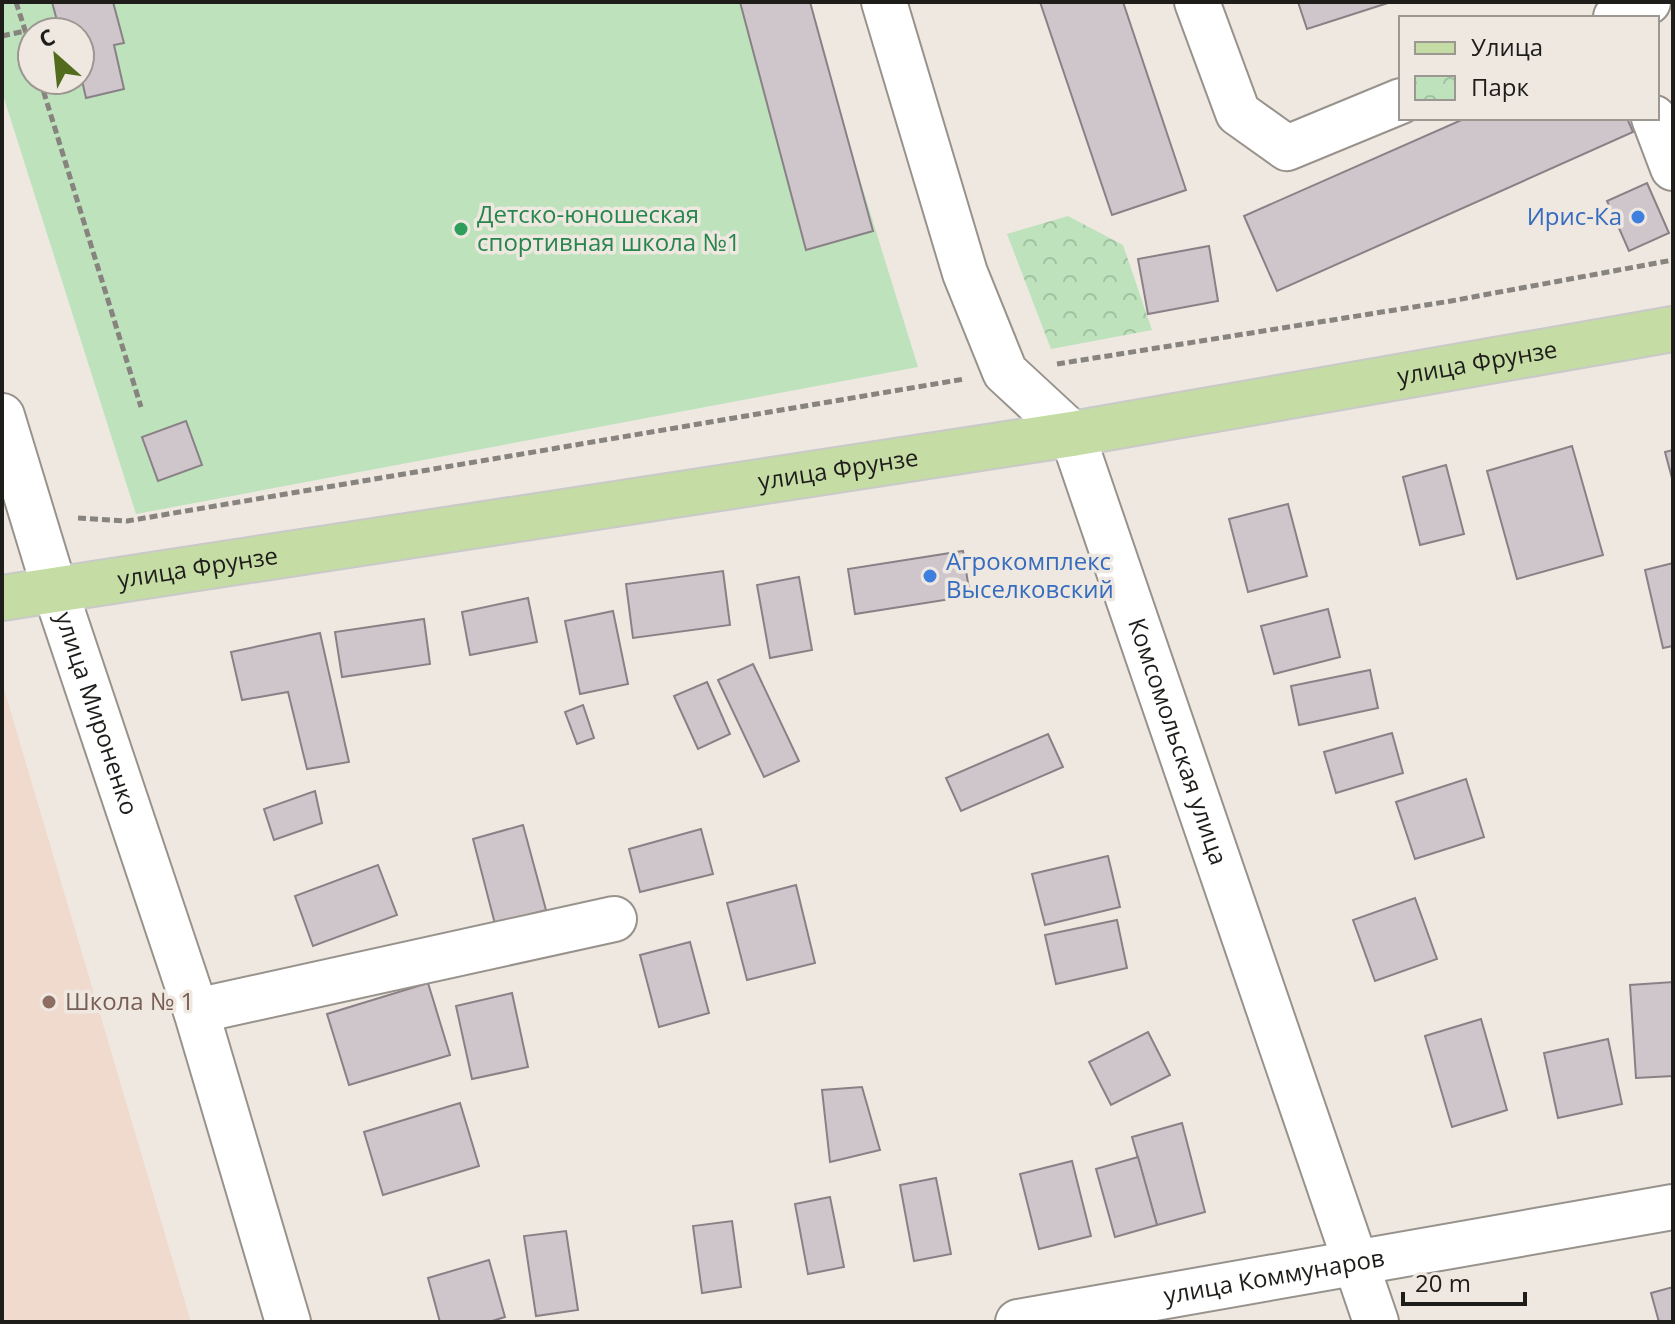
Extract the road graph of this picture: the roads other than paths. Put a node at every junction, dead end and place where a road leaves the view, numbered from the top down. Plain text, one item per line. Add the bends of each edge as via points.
1 (884, 2) edge
2 (1197, 2) edge
3 (1399, 102) edge
4 (1655, 120) edge
5 (1673, 168) edge
6 (1673, 329) edge
7 (2, 416) edge
8 (1072, 434) junction
9 (54, 587) junction
10 (2, 598) edge
11 (614, 919) dead end
12 (196, 1011) junction
13 (1673, 1207) edge
14 (1357, 1262) junction
15 (288, 1322) edge
16 (1018, 1322) edge
17 (1376, 1322) edge

1 - 8 street, Комсомольская улица via 965,273 1005,372
2 - 3 street via 1238,113 1287,148
4 - 5 street
6 - 8 main road, улица Фрунзе
7 - 9 street, улица Мироненко
8 - 9 main road, улица Фрунзе
8 - 14 street, Комсомольская улица
9 - 10 main road, улица Фрунзе
9 - 12 street, улица Мироненко
11 - 12 street
12 - 15 street, улица Мироненко
13 - 14 street, улица Коммунаров
14 - 16 street, улица Коммунаров
14 - 17 street, Комсомольская улица

